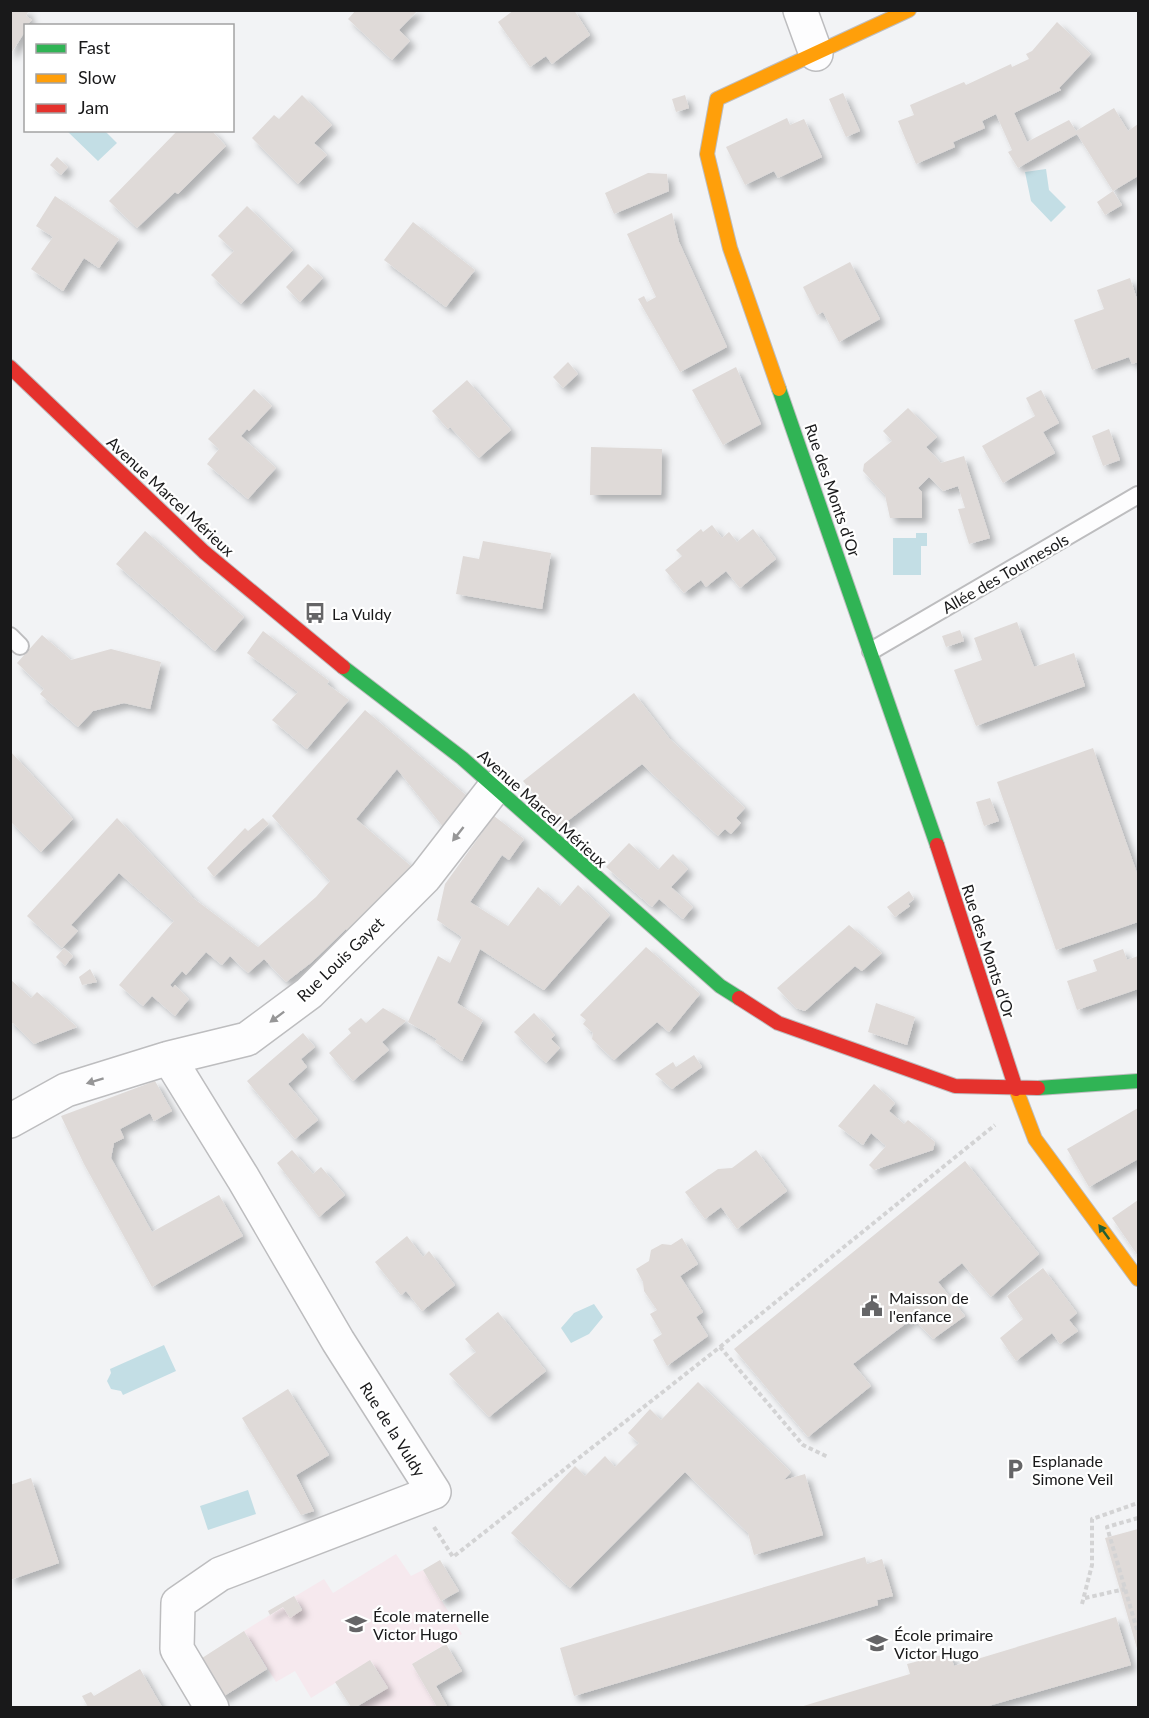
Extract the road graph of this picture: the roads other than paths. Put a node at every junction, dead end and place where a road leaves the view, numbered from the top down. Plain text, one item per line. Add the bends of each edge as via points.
1 (800, 10) edge
2 (909, 10) edge
3 (816, 54) junction
4 (10, 367) edge
5 (1138, 495) edge
6 (871, 651) junction
7 (494, 788) junction
8 (169, 1058) junction
9 (1138, 1081) edge
10 (1016, 1089) junction
11 (14, 1112) edge
12 (1138, 1280) edge
13 (212, 1707) edge

1 - 3 street
2 - 3 street, Rue des Monts d'Or
3 - 6 street, Rue des Monts d'Or via 717,99 706,154 730,248
4 - 7 street, Avenue Marcel Mérieux via 204,552 300,634 462,758
5 - 6 lane, Allée des Tournesols
6 - 10 street, Rue des Monts d'Or
7 -> 8 street, Rue Louis Gayet via 425,877 309,993 247,1040
7 - 10 street, Avenue Marcel Mérieux via 720,986 778,1023 955,1086
8 -> 11 street, Rue Louis Gayet via 66,1090
8 - 13 street, Rue de la Vuldy via 338,1341 434,1492 220,1574 178,1604 177,1649
9 - 10 street, Avenue Marcel Mérieux
12 -> 10 street, Rue des Monts d'Or via 1035,1139

